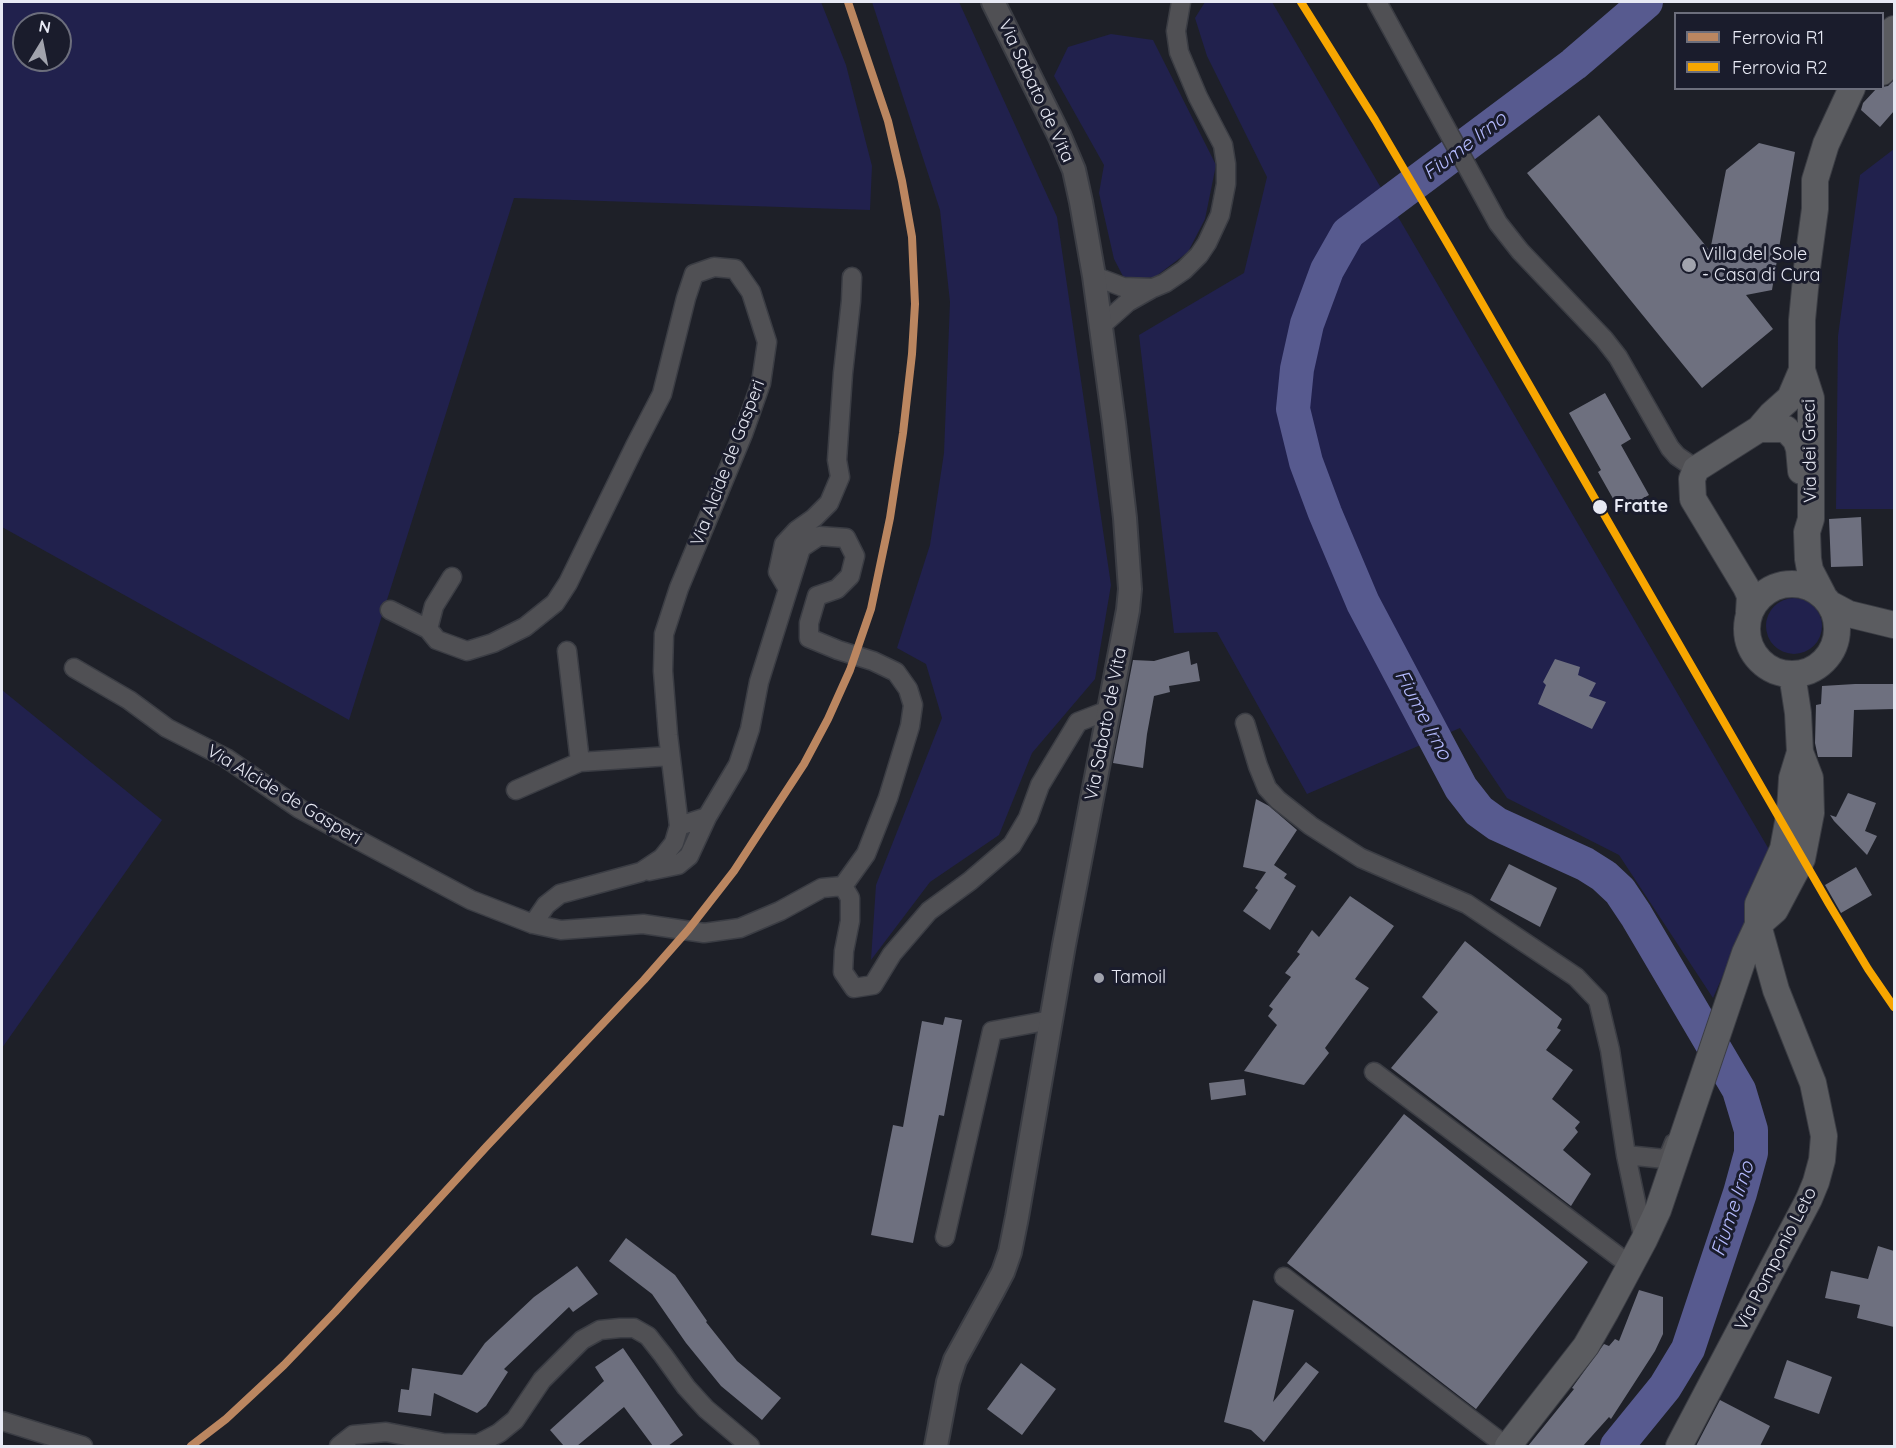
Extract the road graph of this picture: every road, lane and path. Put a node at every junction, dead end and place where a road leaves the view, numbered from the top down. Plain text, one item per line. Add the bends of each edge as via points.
1 (993, 2) edge
2 (1181, 2) edge
3 (1377, 2) edge
4 (1894, 58) edge
5 (1884, 70) edge
6 (1862, 91) edge
7 (1094, 276) junction
8 (852, 277) dead end
9 (1153, 288) junction
10 (1101, 326) junction
11 (1802, 370) junction
12 (1759, 429) junction
13 (1696, 469) junction
14 (1807, 532) junction
15 (452, 577) dead end
16 (788, 589) junction
17 (1827, 600) junction
18 (390, 610) dead end
19 (1749, 612) junction
20 (1894, 625) edge
21 (428, 628) junction
22 (567, 651) dead end
23 (74, 668) dead end
24 (1792, 674) junction
25 (1109, 710) junction
26 (1245, 723) dead end
27 (670, 756) junction
28 (580, 762) junction
29 (516, 790) dead end
30 (706, 817) junction
31 (680, 826) junction
32 (641, 872) junction
33 (843, 886) junction
34 (533, 924) junction
35 (1758, 925) junction
36 (1051, 1020) junction
37 (1374, 1072) dead end
38 (1699, 1088) junction
39 (1626, 1155) junction
40 (945, 1237) dead end
41 (1644, 1240) junction
42 (1630, 1266) junction
43 (1284, 1277) dead end
44 (2, 1421) edge
45 (479, 1445) edge
46 (83, 1446) edge
47 (339, 1446) edge
48 (750, 1446) edge
49 (936, 1446) edge
50 (1507, 1446) edge
51 (1679, 1446) edge

1 - 7 street, Via Sabato de Vita via 1074,170
2 - 9 street via 1176,30 1179,52 1223,146 1226,184 1220,215 1199,255 1184,270
3 - 13 street via 1498,223 1604,339 1670,448
4 - 5 main road
6 - 11 main road, Via dei Greci via 1826,144 1815,180
7 - 9 street via 1123,287
7 - 10 street, Via Sabato de Vita
8 - 16 street via 837,460 840,477 830,503 784,544 778,572
9 - 10 street via 1128,302
10 - 25 street, Via Sabato de Vita via 1130,571 1128,610
11 - 12 main road, Via dei Greci via 1790,398
11 - 14 main road, Via dei Greci via 1811,398 1811,519
12 - 13 main road, Via dei Greci
12 - 14 main road, Via dei Greci via 1786,429 1796,440 1801,461 1801,523
13 - 19 main road via 1693,499 1740,575 1750,596
14 - 17 main road, Via dei Greci via 1810,570
15 - 21 street via 434,606
16 - 30 street via 738,765
16 - 33 street via 801,548 819,536 846,538 855,556 850,576 837,589 818,596 808,638 896,672 913,705 888,798 866,854
17 - 19 main road via 1804,585 1782,584 1762,594
17 - 20 main road via 1849,614
17 - 24 main road via 1837,618 1835,645 1818,666
18 - 21 street
19 - 24 main road via 1748,641 1755,654 1765,665
21 - 27 street, Via Alcide de Gasperi via 437,640 467,651 525,627 555,603 662,394 694,274 714,267 735,269 751,292 767,342 761,383 664,634
22 - 28 street
23 - 34 street, Via Alcide de Gasperi via 129,699 167,728 226,758 300,809 471,900
24 - 35 main road via 1800,752 1810,778 1811,813 1802,859 1775,910
25 - 33 street via 1078,722 1040,785 1028,818 1012,845 929,911 892,954 873,984 854,988 843,972 850,898
25 - 36 street, Via Sabato de Vita
26 - 39 street via 1267,788 1311,826 1361,858 1467,904 1588,988 1602,1013
27 - 28 street
27 - 31 street, Via Alcide de Gasperi
28 - 29 street
30 - 31 street
30 - 32 street via 689,856 678,865
31 - 32 street via 674,843 662,858
32 - 34 street via 560,894 546,905
33 - 34 street, Via Alcide de Gasperi via 822,888 740,928 713,932 643,924 561,930
35 - 38 main road
35 - 51 main road, Via Pomponio Leto via 1776,990 1813,1083 1824,1136 1822,1160 1809,1199
36 - 40 street via 992,1031
36 - 49 street, Via Sabato de Vita via 1010,1252 956,1360
37 - 42 street
38 - 39 street via 1682,1112 1665,1160
38 - 41 main road
39 - 41 street
41 - 42 main road
42 - 50 main road via 1586,1346
43 - 50 street
44 - 46 street
45 - 47 street via 443,1443 386,1432 353,1435
45 - 48 street via 515,1420 542,1380 582,1340 600,1330 634,1328 648,1336 706,1409

